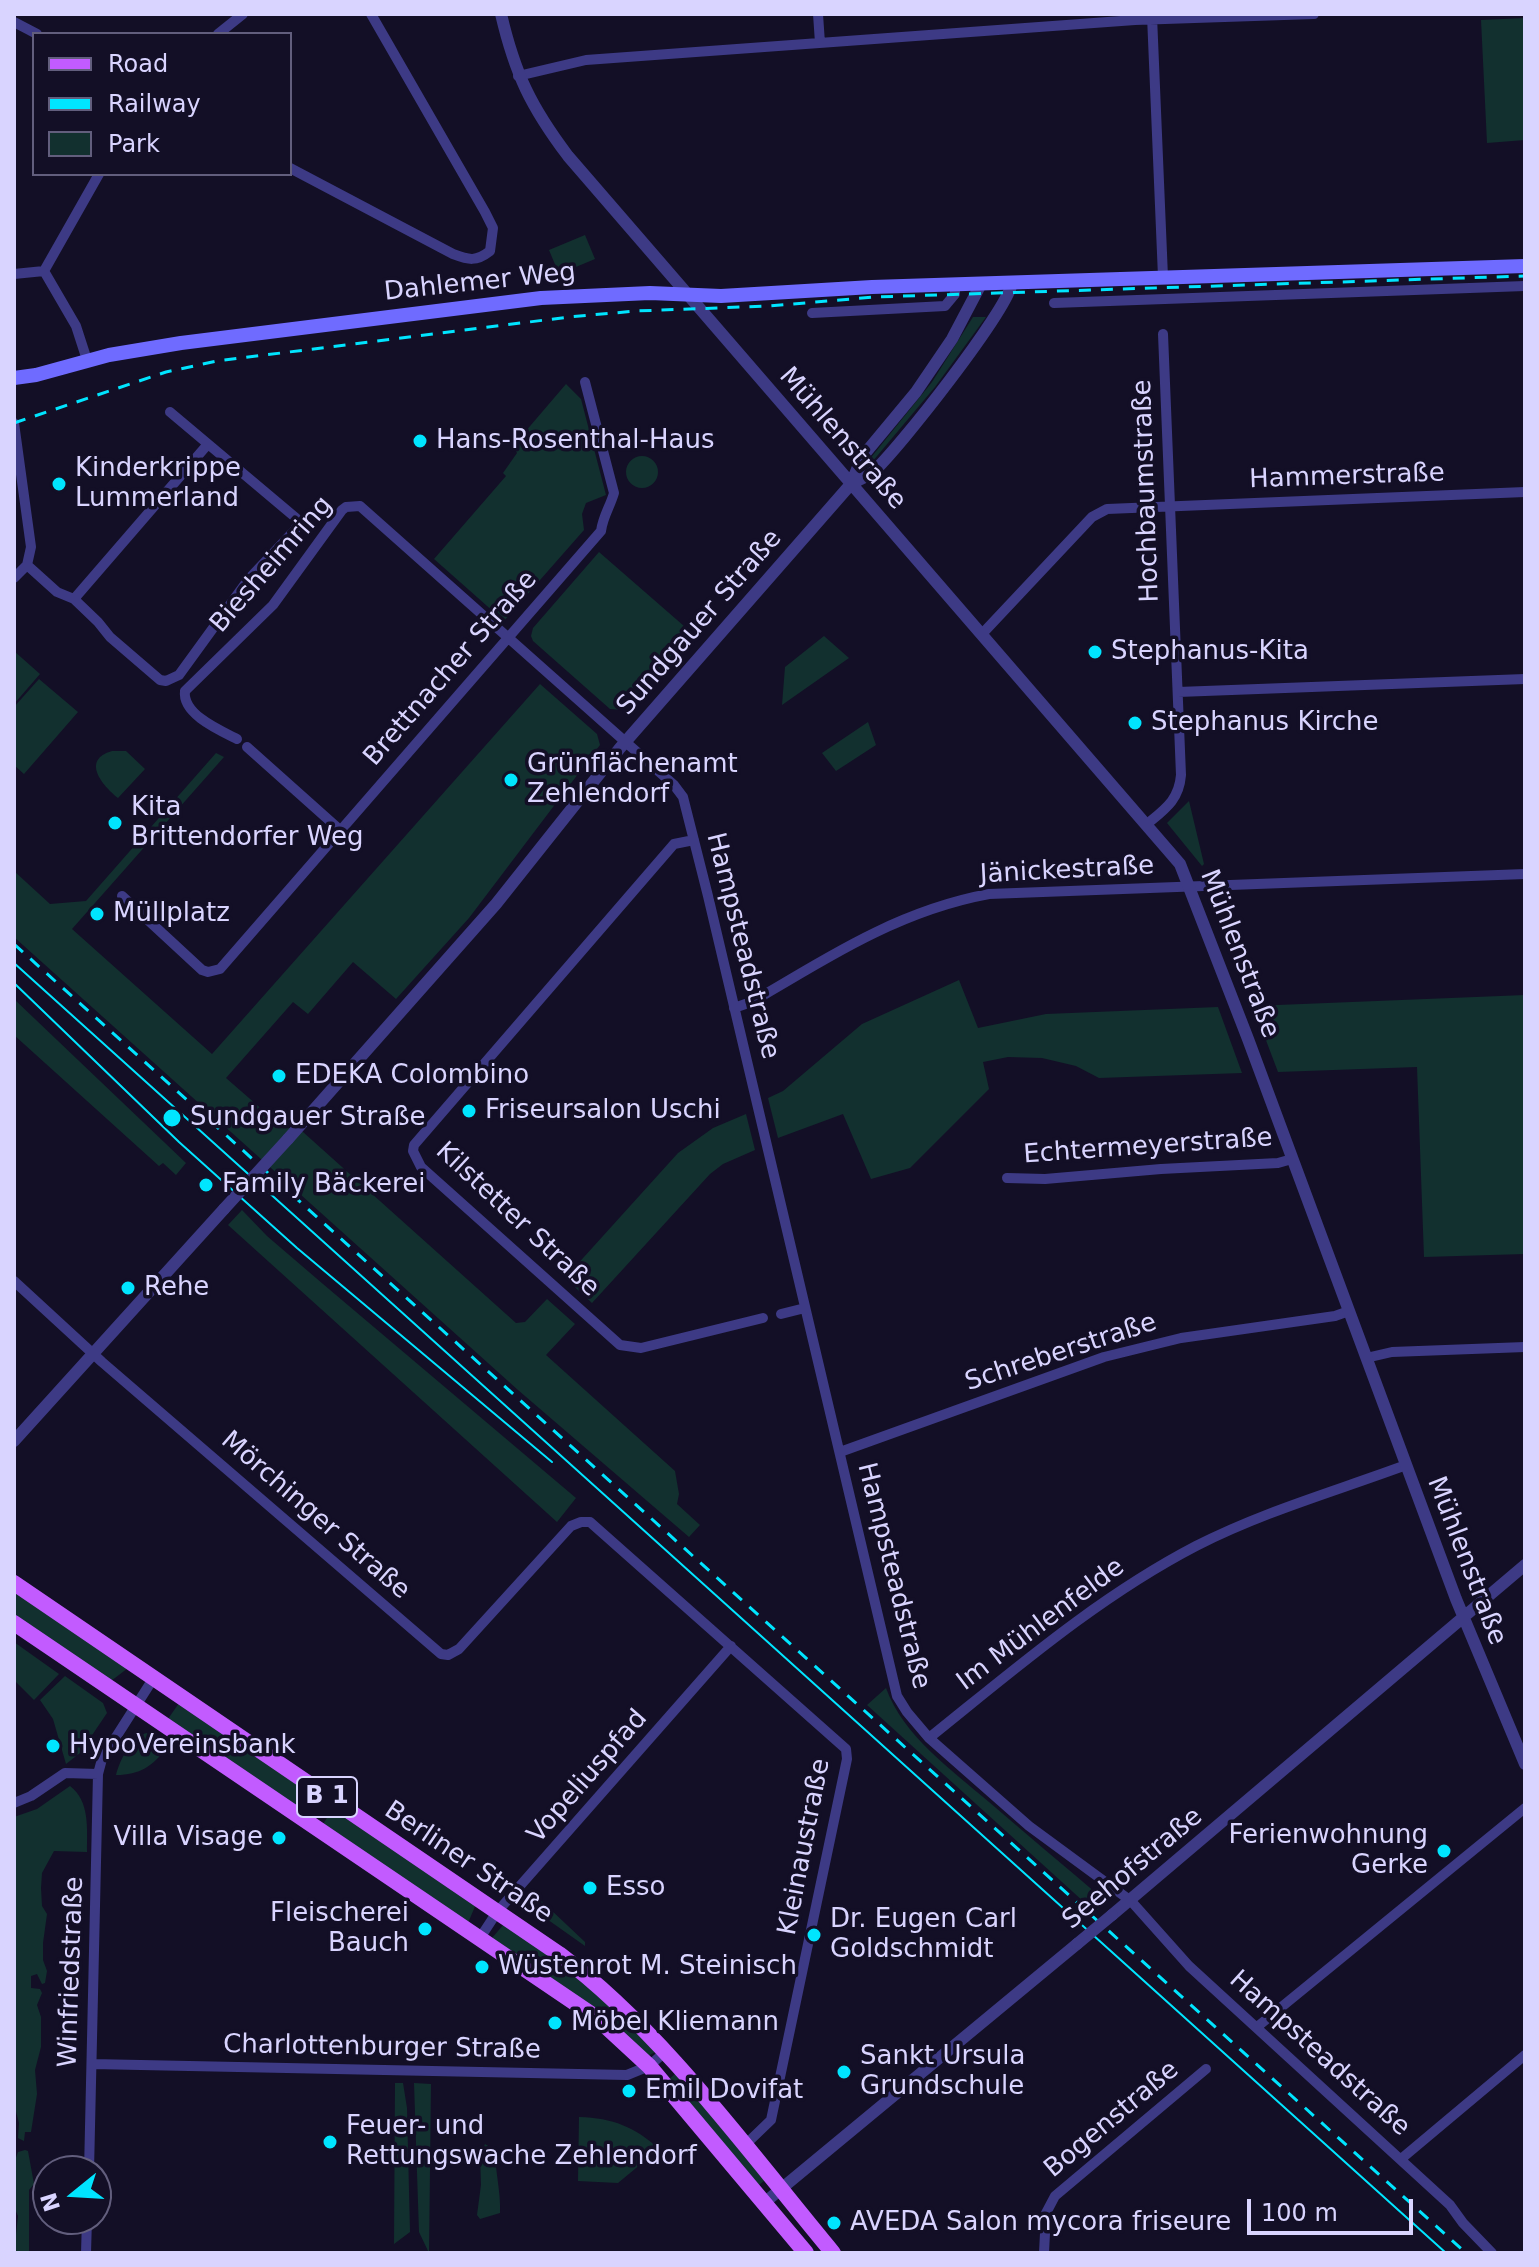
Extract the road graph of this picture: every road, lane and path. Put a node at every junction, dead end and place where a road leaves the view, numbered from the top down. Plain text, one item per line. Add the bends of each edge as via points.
1 (243, 14) edge
2 (371, 14) edge
3 (501, 14) edge
4 (818, 14) edge
5 (1314, 14) edge
6 (1152, 17) edge
7 (14, 22) edge
8 (33, 32) edge
9 (220, 32) edge
10 (820, 43) junction
11 (518, 76) junction
12 (292, 169) edge
13 (98, 176) edge
14 (1525, 266) edge
15 (1426, 269) junction
16 (44, 271) junction
17 (1351, 272) junction
18 (14, 274) edge
19 (1202, 276) junction
20 (1163, 277) junction
21 (1110, 279) junction
22 (1012, 283) junction
23 (981, 284) junction
24 (955, 285) junction
25 (1525, 286) edge
26 (1427, 289) junction
27 (1352, 292) junction
28 (687, 295) junction
29 (1202, 298) junction
30 (1110, 301) junction
31 (1054, 303) dead end
32 (812, 313) dead end
33 (1163, 334) dead end
34 (87, 360) junction
35 (14, 378) edge
36 (585, 382) dead end
37 (170, 412) dead end
38 (14, 423) edge
39 (208, 444) junction
40 (851, 484) junction
41 (1525, 492) edge
42 (1170, 506) junction
43 (416, 557) joint
44 (27, 565) junction
45 (14, 578) edge
46 (74, 599) junction
47 (982, 634) junction
48 (508, 637) junction
49 (1525, 679) edge
50 (1178, 692) junction
51 (237, 739) dead end
52 (627, 740) junction
53 (247, 747) dead end
54 (1147, 824) junction
55 (340, 830) junction
56 (694, 840) junction
57 (1525, 874) edge
58 (1191, 887) junction
59 (122, 896) dead end
60 (734, 1008) junction
61 (1292, 1159) junction
62 (1007, 1178) dead end
63 (14, 1281) edge
64 (805, 1308) junction
65 (1349, 1311) junction
66 (781, 1314) dead end
67 (763, 1318) dead end
68 (1525, 1347) edge
69 (93, 1354) junction
70 (1366, 1358) junction
71 (14, 1441) edge
72 (840, 1452) junction
73 (1406, 1465) junction
74 (581, 1522) joint
75 (1525, 1565) edge
76 (14, 1583) edge
77 (1463, 1617) junction
78 (14, 1623) edge
79 (731, 1646) junction
80 (153, 1679) junction
81 (135, 1704) junction
82 (929, 1738) junction
83 (1525, 1764) edge
84 (98, 1774) junction
85 (14, 1803) edge
86 (1525, 1808) edge
87 (1131, 1901) junction
88 (497, 1912) junction
89 (480, 1938) junction
90 (1257, 2027) junction
91 (665, 2052) junction
92 (1525, 2055) edge
93 (92, 2064) junction
94 (649, 2066) junction
95 (1206, 2069) dead end
96 (744, 2146) junction
97 (89, 2155) edge
98 (1401, 2159) junction
99 (780, 2190) junction
100 (764, 2203) junction
101 (806, 2253) edge
102 (833, 2253) edge
103 (1044, 2253) edge
104 (1492, 2253) edge

1 - 9 street
2 - 12 street via 488,218 490,251 469,260 453,254
3 - 11 street, Mühlenstraße
4 - 10 street
5 - 6 street
6 - 10 street
6 - 20 street
7 - 8 street
10 - 11 street via 586,60
11 - 28 street, Mühlenstraße via 568,156
13 - 16 street
14 - 15 main road, Dahlemer Weg
15 - 17 main road, Dahlemer Weg
15 - 26 street
16 - 18 street
16 - 34 street via 76,326
17 - 19 main road, Dahlemer Weg
17 - 27 street
19 - 20 main road, Dahlemer Weg
19 - 29 street
20 - 21 main road, Dahlemer Weg
21 - 22 main road, Dahlemer Weg
21 - 30 street
22 - 23 main road, Dahlemer Weg
22 - 40 street, Sundgauer Straße via 1004,305 924,412 872,473
23 - 24 main road, Dahlemer Weg
23 - 40 street, Sundgauer Straße via 952,339 862,457
24 - 28 main road, Dahlemer Weg
24 - 32 street via 945,306
25 - 26 street
26 - 27 street
27 - 29 street
28 - 34 main road, Dahlemer Weg via 530,299 181,343
28 - 40 street, Mühlenstraße
29 - 30 street
30 - 31 street
33 - 42 street, Hochbaumstraße
34 - 35 main road, Dahlemer Weg
36 - 48 street, Brettnacher Straße via 614,493 611,504 601,531
37 - 39 street
38 - 44 street via 30,532
39 - 46 street
39 - 46 street via 298,524 248,580 179,675 160,680
40 - 47 street, Mühlenstraße
40 - 52 street, Sundgauer Straße
41 - 42 street, Hammerstraße
42 - 47 street, Hammerstraße via 1112,508 1095,515
42 - 50 street, Hochbaumstraße
43 - 48 street, Hampsteadstraße
43 - 51 street, Biesheimring via 360,506 342,510 273,605 185,691 188,706
44 - 45 street
44 - 46 street via 57,592
47 - 54 street, Mühlenstraße
48 - 52 street, Hampsteadstraße
48 - 55 street, Brettnacher Straße
49 - 50 street
50 - 54 street, Hochbaumstraße via 1180,788 1170,805
52 - 56 street, Hampsteadstraße via 683,797
52 - 69 street, Sundgauer Straße, bridge via 496,904
53 - 55 street
54 - 58 street, Mühlenstraße via 1180,864
55 - 59 street, Brettnacher Straße via 220,969 202,970
56 - 60 street, Hampsteadstraße
56 - 67 street, Kilstetter Straße via 674,844 413,1151 421,1167 620,1345 641,1348
57 - 58 street, Jänickestraße
58 - 60 street, Jänickestraße via 989,894 948,903 865,935
58 - 61 street, Mühlenstraße
60 - 64 street, Hampsteadstraße
61 - 62 street, Echtermeyerstraße
61 - 65 street, Mühlenstraße
63 - 69 street, Mörchinger Straße
64 - 66 street
64 - 72 street, Hampsteadstraße
65 - 70 street, Mühlenstraße
65 - 72 street, Schreberstraße via 1181,1338 1104,1357
68 - 70 street via 1392,1352
69 - 71 street, Sundgauer Straße
69 - 74 street, Mörchinger Straße via 444,1655 459,1649 571,1526
70 - 73 street, Mühlenstraße
72 - 82 street, Hampsteadstraße via 892,1680 907,1712
73 - 77 street, Mühlenstraße
73 - 82 street, Im Mühlenfelde via 1221,1534 1157,1568 1083,1615
74 - 79 street, Kleinaustraße via 600,1529
75 - 77 street, Seehofstraße
76 - 80 main road, Berliner Straße / B 1
77 - 83 street, Mühlenstraße
77 - 87 street, Seehofstraße
78 - 81 main road, B 1
79 - 88 street, Vopeliuspfad
79 - 96 street, Kleinaustraße via 848,1755 771,2120
80 - 81 street, Winfriedstraße
80 - 88 main road, Berliner Straße / B 1
81 - 84 street, Winfriedstraße
81 - 89 main road, B 1
82 - 87 street, Hampsteadstraße via 1029,1826
84 - 85 street via 65,1773
84 - 93 street, Winfriedstraße
86 - 90 street
87 - 90 street, Hampsteadstraße via 1189,1966
87 - 99 street, Seehofstraße, bridge
88 - 89 street, Vopeliuspfad
88 - 91 main road, Berliner Straße / B 1 via 599,1986
89 - 94 main road, B 1 via 597,2018
90 - 98 street, Hampsteadstraße
91 - 94 street, Charlottenburger Straße
91 - 96 main road, Berliner Straße / B 1
92 - 98 street
93 - 94 street, Charlottenburger Straße via 627,2075
93 - 97 street, Winfriedstraße
94 - 100 main road, B 1
95 - 103 street, Bogenstraße via 1055,2196 1046,2213
96 - 99 main road, Berliner Straße / B 1
98 - 104 street, Hampsteadstraße
99 - 100 street, Seehofstraße
99 - 102 main road, Berliner Straße / B 1
100 - 101 main road, B 1

